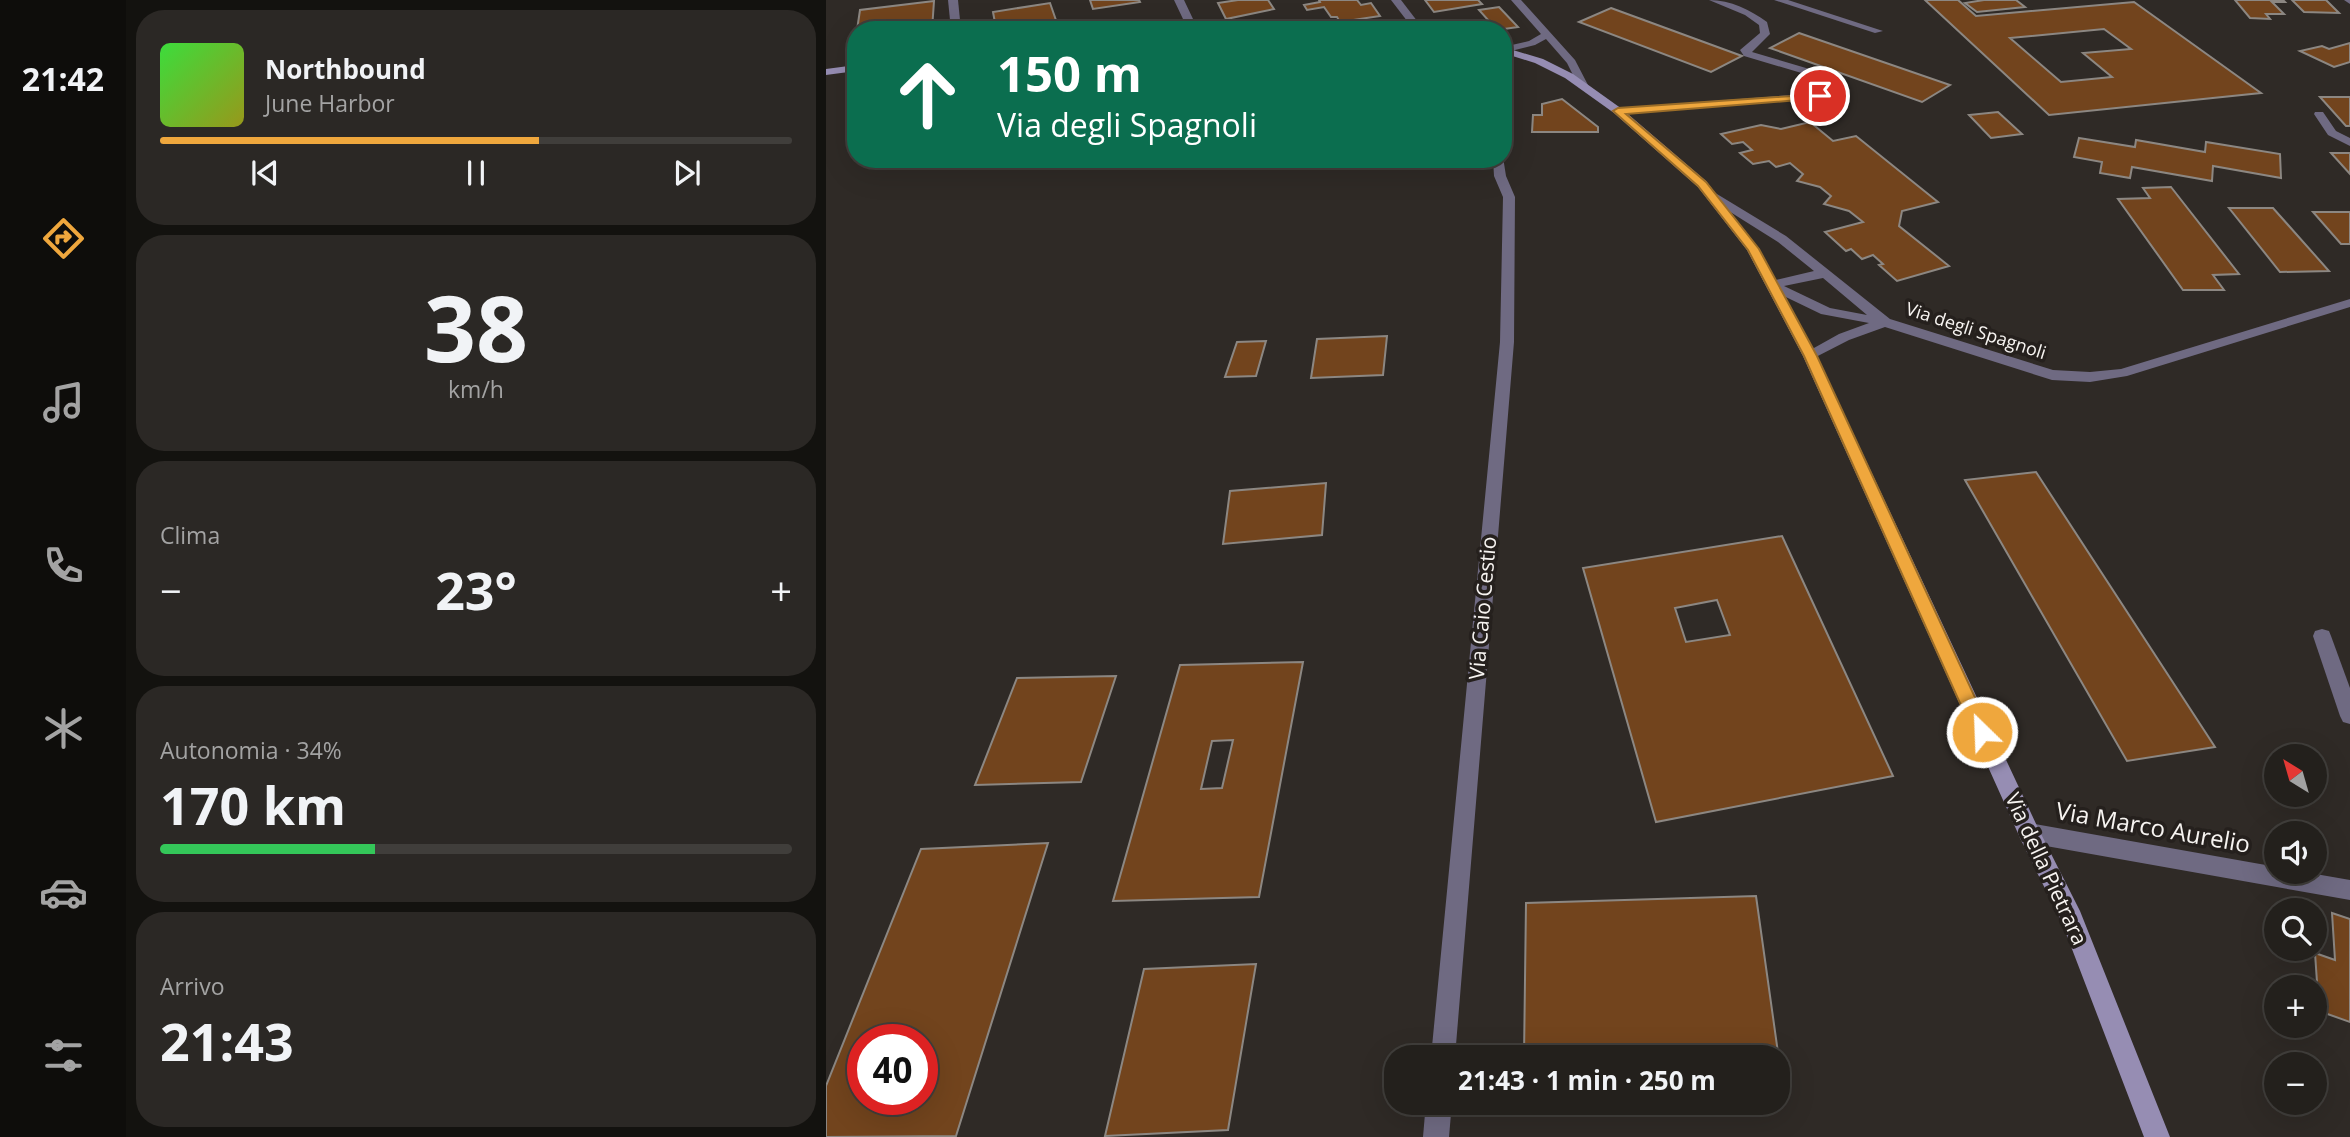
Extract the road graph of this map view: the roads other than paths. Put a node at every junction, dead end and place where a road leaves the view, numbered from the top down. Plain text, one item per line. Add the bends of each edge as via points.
1 (953, 0) edge
2 (1179, 0) edge
3 (1396, 0) edge
4 (1516, 0) edge
5 (1714, 0) edge
6 (1779, 0) edge
7 (955, 21) edge
8 (1188, 21) edge
9 (1412, 21) edge
10 (1878, 31) dead end
11 (1546, 35) junction
12 (1512, 48) edge
13 (1512, 53) edge
14 (847, 69) edge
15 (826, 72) edge
16 (1583, 85) junction
17 (1618, 111) junction
18 (2319, 114) dead end
19 (2350, 143) edge
20 (1500, 168) edge
21 (1713, 195) junction
22 (1826, 274) junction
23 (1772, 285) junction
24 (2350, 303) edge
25 (1885, 322) junction
26 (1810, 356) junction
27 (2322, 636) dead end
28 (2350, 716) edge
29 (2029, 833) junction
30 (2350, 890) edge
31 (1444, 1045) edge
32 (1438, 1115) edge
33 (1436, 1137) edge
34 (2157, 1137) edge

1 - 7 street
2 - 8 street
3 - 9 street
4 - 11 street
5 - 17 street via 1764,24 1765,34 1746,46 1748,54 1829,79 1840,87 1838,91
6 - 10 street
11 - 12 street
11 - 16 street via 1571,62
13 - 16 street, Via degli Spagnoli via 1553,67
14 - 15 street
16 - 17 street, Via degli Spagnoli
17 - 21 street, Via degli Spagnoli
18 - 19 street via 2332,133
20 - 31 street, Via Caio Cestio via 1509,197 1507,342
21 - 22 street, Via degli Spagnoli
21 - 23 street, Via della Pietrara via 1744,235
22 - 23 street
22 - 25 street, Via degli Spagnoli
23 - 25 street via 1826,311
23 - 26 street, Via della Pietrara
24 - 25 street, Via degli Spagnoli via 2139,368 2090,377 2039,372
25 - 26 street
26 - 29 street, Via della Pietrara
27 - 28 street
29 - 30 street, Via Marco Aurelio
29 - 34 street, Via della Pietrara via 2072,919
32 - 33 street

